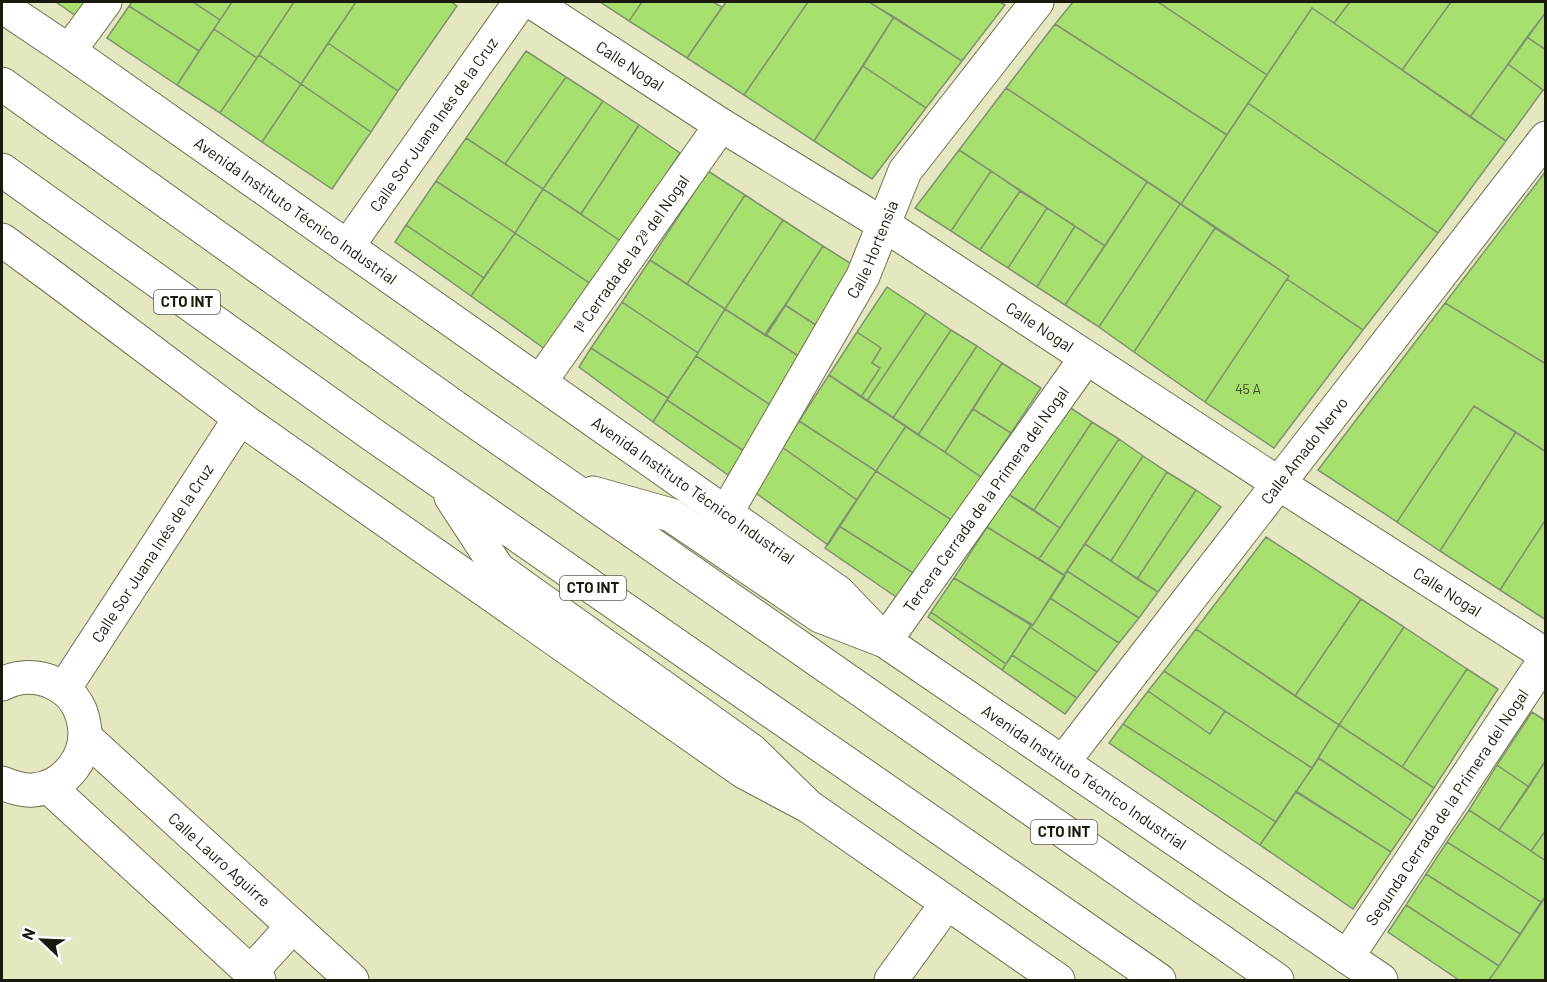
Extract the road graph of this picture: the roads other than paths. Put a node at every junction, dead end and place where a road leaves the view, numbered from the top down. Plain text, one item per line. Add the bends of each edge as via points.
1 (105, 2) edge
2 (520, 2) edge
3 (532, 2) edge
4 (1037, 2) edge
5 (2, 6) edge
6 (69, 51) junction
7 (2, 84) edge
8 (721, 125) junction
9 (1545, 138) edge
10 (2, 170) edge
11 (883, 224) junction
12 (2, 240) edge
13 (347, 247) junction
14 (1086, 358) junction
15 (540, 382) junction
16 (240, 418) junction
17 (442, 483) junction
18 (1278, 483) junction
19 (567, 486) junction
20 (726, 513) junction
21 (885, 640) junction
22 (1545, 657) edge
23 (10, 676) edge
24 (64, 689) junction
25 (85, 737) junction
26 (1063, 762) junction
27 (2, 783) edge
28 (49, 786) junction
29 (808, 806) junction
30 (947, 903) junction
31 (292, 927) junction
32 (1347, 957) junction
33 (254, 977) edge
34 (352, 981) edge
35 (891, 981) edge
36 (1058, 981) edge
37 (1159, 981) edge
38 (1277, 981) edge
39 (1381, 981) edge

1 - 6 main road
2 - 13 main road, Calle Sor Juana Inés de la Cruz
3 - 8 main road, Calle Nogal
4 - 11 main road, Calle Hortensia via 905,171
5 - 6 main road, Avenida Instituto Técnico Industrial
6 - 13 main road, Avenida Instituto Técnico Industrial
7 - 19 main road, CTO INT
8 - 11 main road, Calle Nogal
8 - 15 main road, 1ª Cerrada de la 2ª del Nogal
9 - 18 main road, Calle Amado Nervo
10 - 17 main road, CTO INT
11 - 14 main road, Calle Nogal
11 - 20 main road, Calle Hortensia via 862,276
12 - 16 main road
13 - 15 main road, Avenida Instituto Técnico Industrial
14 - 18 main road, Calle Nogal
14 - 21 main road, Tercera Cerrada de la Primera del Nogal
15 - 20 main road, Avenida Instituto Técnico Industrial
16 - 24 main road, Calle Sor Juana Inés de la Cruz
16 - 29 main road via 744,772
17 - 29 main road via 498,569 752,751
17 - 37 main road, CTO INT
18 - 22 main road, Calle Nogal
18 - 26 main road, Calle Amado Nervo
19 - 21 main road via 671,515 820,616
19 - 38 main road, CTO INT
20 - 21 main road, Avenida Instituto Técnico Industrial via 838,592
21 - 26 main road, Avenida Instituto Técnico Industrial
22 - 32 main road, Segunda Cerrada de la Primera del Nogal
23 - 24 main road via 40,678
24 - 25 main road via 80,711
25 - 28 main road via 74,767
25 - 31 main road, Calle Lauro Aguirre
26 - 32 main road, Avenida Instituto Técnico Industrial
27 - 28 main road via 17,789
28 - 33 main road
29 - 30 main road
30 - 35 main road
30 - 36 main road
31 - 33 main road
31 - 34 main road, Calle Lauro Aguirre
32 - 39 main road, Avenida Instituto Técnico Industrial

